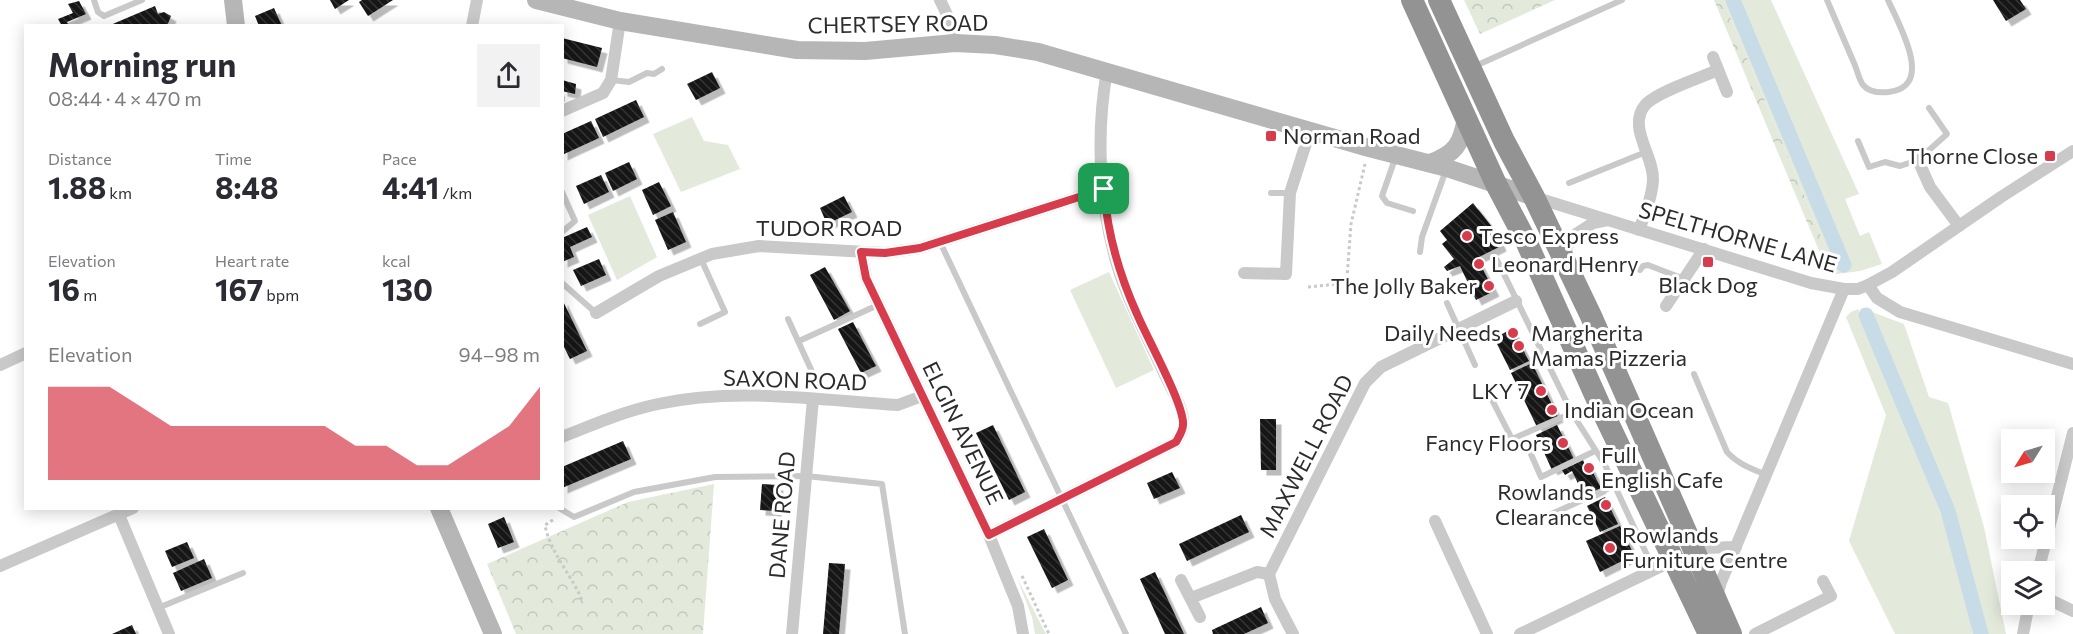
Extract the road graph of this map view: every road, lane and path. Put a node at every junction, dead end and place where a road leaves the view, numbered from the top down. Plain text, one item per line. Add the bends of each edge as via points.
1 (94, 0) edge
2 (142, 0) edge
3 (232, 0) edge
4 (477, 0) edge
5 (536, 0) edge
6 (940, 0) edge
7 (1412, 0) edge
8 (1439, 0) edge
9 (1622, 0) edge
10 (1827, 0) edge
11 (1888, 0) edge
12 (590, 7) edge
13 (620, 21) junction
14 (236, 24) edge
15 (472, 24) edge
16 (955, 43) junction
17 (1713, 57) dead end
18 (662, 69) dead end
19 (1470, 69) junction
20 (1718, 70) junction
21 (1107, 71) junction
22 (611, 80) junction
23 (1727, 92) dead end
24 (1929, 108) dead end
25 (564, 110) edge
26 (1466, 117) junction
27 (1310, 131) junction
28 (1504, 141) junction
29 (1858, 141) dead end
30 (1369, 148) junction
31 (2073, 151) edge
32 (1647, 152) junction
33 (1396, 154) junction
34 (1918, 160) junction
35 (1438, 165) junction
36 (1569, 183) dead end
37 (1496, 184) junction
38 (1104, 189) junction
39 (1271, 193) dead end
40 (1290, 193) junction
41 (564, 197) edge
42 (1534, 197) junction
43 (1413, 211) dead end
44 (1609, 220) junction
45 (1959, 226) junction
46 (564, 230) edge
47 (1640, 230) junction
48 (1526, 241) junction
49 (940, 242) junction
50 (1704, 249) junction
51 (861, 252) junction
52 (1420, 252) dead end
53 (701, 259) junction
54 (1564, 259) junction
55 (1497, 260) dead end
56 (1640, 270) dead end
57 (1244, 273) dead end
58 (1684, 279) junction
59 (1347, 283) junction
60 (564, 285) edge
61 (1868, 285) junction
62 (1308, 287) dead end
63 (1844, 289) junction
64 (1346, 291) dead end
65 (1516, 301) junction
66 (1446, 303) dead end
67 (878, 305) junction
68 (1666, 306) dead end
69 (596, 313) joint
70 (788, 319) dead end
71 (700, 324) dead end
72 (1459, 329) junction
73 (799, 341) junction
74 (24, 354) edge
75 (2073, 364) edge
76 (0, 365) edge
77 (1475, 365) dead end
78 (1694, 374) dead end
79 (814, 376) dead end
80 (922, 396) junction
81 (1490, 396) dead end
82 (813, 399) junction
83 (1600, 406) junction
84 (1572, 412) junction
85 (2073, 433) edge
86 (564, 436) edge
87 (1595, 451) junction
88 (1530, 452) dead end
89 (1767, 475) junction
90 (806, 476) junction
91 (1614, 486) junction
92 (1062, 499) junction
93 (129, 510) edge
94 (440, 510) edge
95 (562, 510) edge
96 (118, 515) junction
97 (1547, 516) dead end
98 (553, 520) dead end
99 (1435, 521) dead end
100 (989, 535) junction
101 (1690, 542) junction
102 (1736, 548) junction
103 (2041, 561) edge
104 (1664, 565) junction
105 (0, 566) edge
106 (1020, 572) dead end
107 (243, 573) dead end
108 (1269, 574) junction
109 (1181, 580) dead end
110 (1823, 580) dead end
111 (1191, 598) junction
112 (1716, 601) junction
113 (2055, 602) edge
114 (583, 603) dead end
115 (158, 608) junction
116 (2073, 611) edge
117 (2027, 615) edge
118 (1200, 617) dead end
119 (169, 634) edge
120 (493, 634) edge
121 (792, 634) edge
122 (904, 634) edge
123 (1023, 634) edge
124 (1049, 634) edge
125 (1126, 634) edge
126 (1293, 634) edge
127 (1487, 634) edge
128 (1520, 634) edge
129 (1708, 634) edge
130 (1731, 634) edge
131 (1755, 634) edge
132 (2023, 634) edge

1 - 2 lane via 104,16
3 - 14 street
4 - 15 street
5 - 12 street, CHERTSEY ROAD
6 - 16 street
7 - 26 highway
8 - 19 highway
9 - 19 lane
10 - 11 lane via 1863,85 1877,92 1892,92 1904,87 1913,68
12 - 13 street, CHERTSEY ROAD
13 - 16 street, CHERTSEY ROAD via 797,50 865,51
13 - 22 street
16 - 21 street, CHERTSEY ROAD via 1038,52
17 - 20 street
18 - 22 lane via 629,82
19 - 28 highway
20 - 23 street
20 - 32 street via 1654,97 1645,106 1639,130
21 - 27 street, CHERTSEY ROAD
21 - 38 street via 1102,97
22 - 25 street via 603,93
24 - 34 lane via 1947,134
26 - 35 street via 1459,143
26 - 37 highway
27 - 30 street, CHERTSEY ROAD
27 - 40 street
28 - 37 highway via 1504,173
28 - 42 highway
29 - 34 lane via 1869,167 1885,162 1900,166
30 - 33 street, CHERTSEY ROAD
30 - 59 path via 1351,224
31 - 45 street, SPELTHORNE LANE
32 - 36 lane
32 - 47 street via 1653,178
33 - 35 street, CHERTSEY ROAD
33 - 43 lane via 1383,196 1387,203
34 - 45 street via 1930,187
35 - 37 street, CHERTSEY ROAD
35 - 52 lane
37 - 42 street, CHERTSEY ROAD
37 - 48 highway
38 - 49 street, TUDOR ROAD
38 - 92 street via 1116,261 1179,405 1184,426 1176,442
39 - 40 lane
40 - 57 street via 1286,274
41 - 46 lane via 574,221
42 - 44 street, SPELTHORNE LANE
42 - 48 highway via 1527,216
42 - 54 highway
44 - 47 street, SPELTHORNE LANE
44 - 54 street via 1593,224 1570,238
45 - 61 street, SPELTHORNE LANE
47 - 50 street, SPELTHORNE LANE
48 - 83 highway
49 - 51 street, TUDOR ROAD via 896,252
49 - 92 lane
50 - 58 street
50 - 63 street, SPELTHORNE LANE via 1811,283
51 - 53 street, TUDOR ROAD via 759,246
51 - 67 street, ELGIN AVENUE via 866,278
53 - 69 street, TUDOR ROAD via 659,276
53 - 71 lane via 725,312
54 - 101 highway
55 - 65 lane
56 - 58 lane via 1648,265
58 - 68 street
59 - 62 path
59 - 64 path
60 - 69 lane
61 - 63 street, SPELTHORNE LANE
61 - 75 street via 1877,298 1900,312
63 - 89 street
65 - 72 street, MAXWELL ROAD
65 - 84 lane
66 - 72 lane
67 - 73 lane
67 - 80 street, ELGIN AVENUE
70 - 73 lane
72 - 77 lane
72 - 108 street, MAXWELL ROAD via 1381,367 1365,383
73 - 79 lane
74 - 76 street
78 - 89 lane via 1727,452 1742,465
80 - 82 street, SAXON ROAD via 897,405
80 - 100 street, ELGIN AVENUE
81 - 84 lane via 1512,440
82 - 86 street, SAXON ROAD via 732,395 659,404 607,418
82 - 90 street, DANE ROAD
83 - 84 lane
83 - 104 highway
84 - 87 lane
85 - 103 street
87 - 88 lane via 1541,477
87 - 91 lane
89 - 102 street
90 - 95 lane via 715,477 634,492 574,517
90 - 121 street, DANE ROAD
90 - 122 lane via 882,484
91 - 97 lane
91 - 104 lane
92 - 100 street
92 - 125 lane
93 - 96 street
94 - 120 street
96 - 105 street
96 - 115 street
98 - 114 path via 545,525 547,538
99 - 127 street
100 - 123 street, ELGIN AVENUE via 1018,606
101 - 102 street via 1702,548
101 - 112 highway
102 - 112 street
104 - 128 street
104 - 129 highway
106 - 124 path
107 - 115 lane
108 - 111 street, MAXWELL ROAD via 1257,572
108 - 126 street, MAXWELL ROAD via 1275,598
109 - 111 street
110 - 131 street via 1832,596
111 - 118 street
112 - 130 highway
113 - 116 street
115 - 119 street
117 - 132 street

